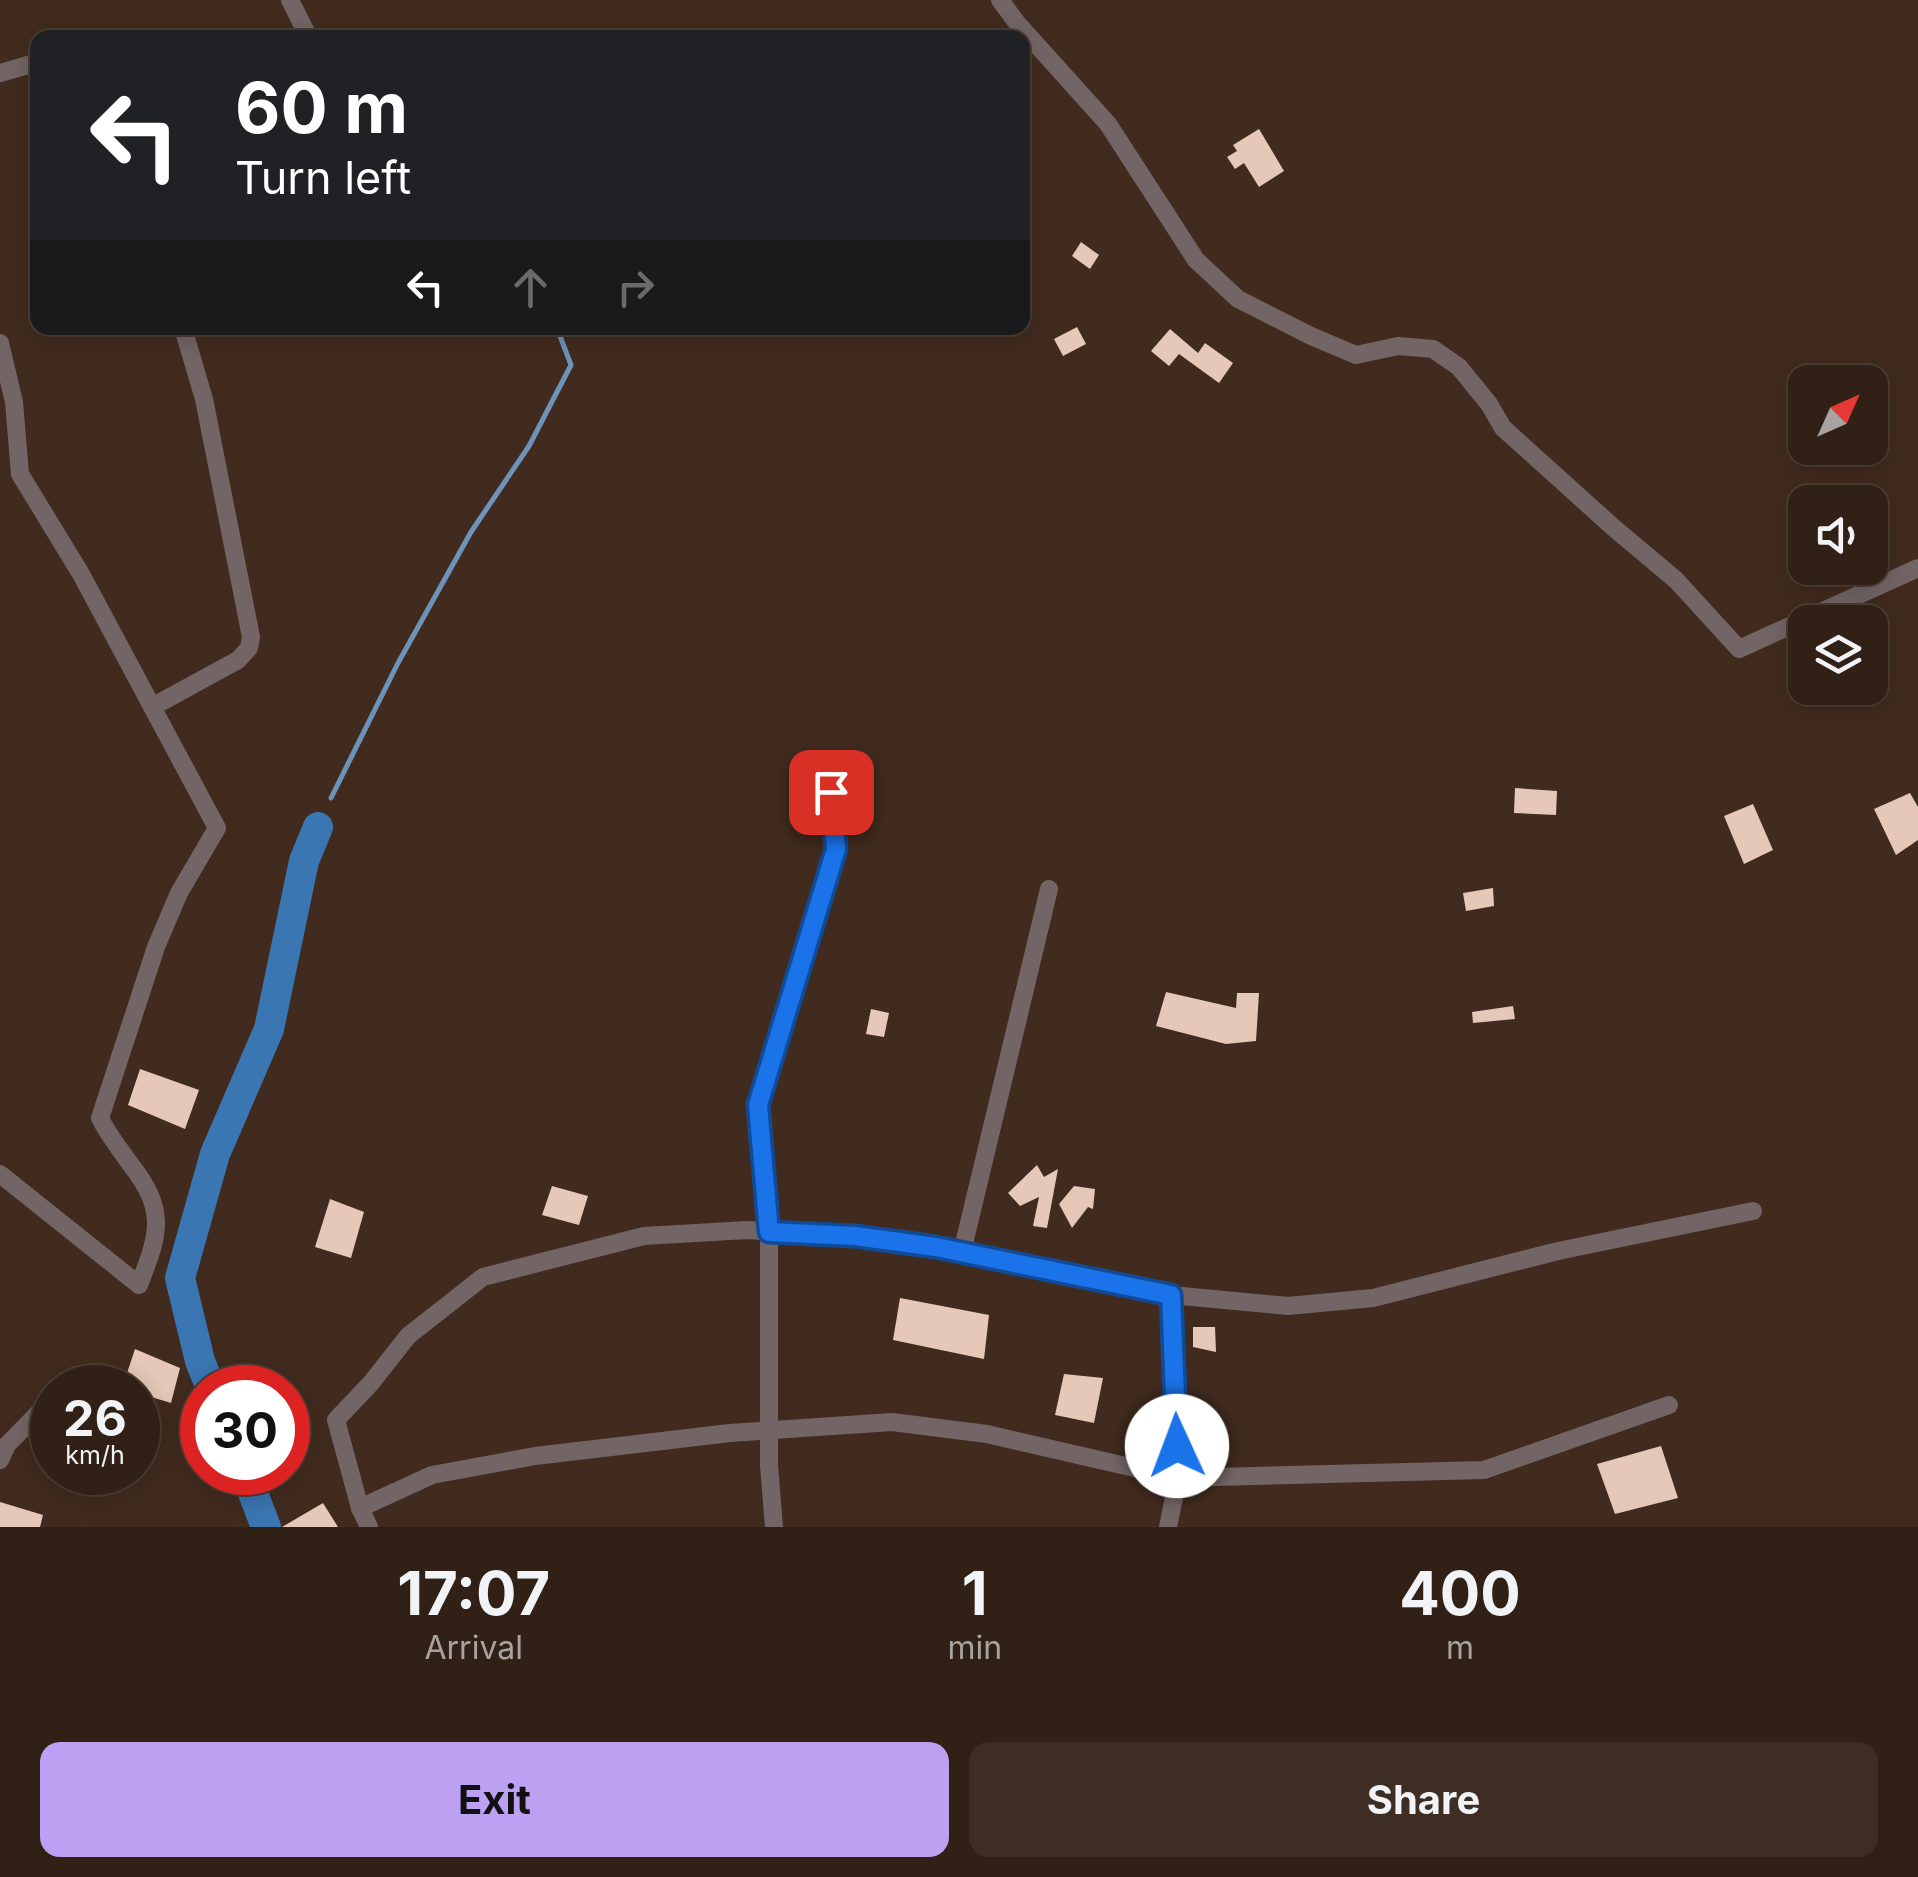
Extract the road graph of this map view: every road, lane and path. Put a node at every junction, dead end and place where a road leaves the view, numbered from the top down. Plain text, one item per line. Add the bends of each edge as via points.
1 (290, 0) edge
2 (1000, 0) edge
3 (305, 30) edge
4 (1022, 30) edge
5 (1030, 38) edge
6 (30, 64) edge
7 (0, 73) edge
8 (185, 335) edge
9 (0, 343) edge
10 (1918, 568) edge
11 (152, 706) junction
12 (831, 792) dead end
13 (1049, 889) dead end
14 (0, 1174) edge
15 (1753, 1211) dead end
16 (769, 1232) junction
17 (962, 1252) junction
18 (1171, 1295) junction
19 (1669, 1405) dead end
20 (30, 1421) edge
21 (770, 1431) junction
22 (0, 1460) edge
23 (1178, 1478) junction
24 (360, 1508) junction
25 (368, 1527) edge
26 (774, 1527) edge
27 (1168, 1527) edge

1 - 3 street
2 - 4 street
5 - 10 street via 1108,124 1196,260 1238,299 1356,355 1398,346 1433,349 1459,367 1503,428 1676,580 1739,649
6 - 7 street
8 - 11 street via 251,637 238,660
9 - 11 street via 20,474
11 - 14 street via 217,828 156,947 100,1118 158,1211 139,1285
12 - 16 street via 836,849 758,1105
13 - 17 street
15 - 18 street via 1373,1298 1288,1306
16 - 17 street
16 - 21 street
16 - 24 street via 644,1236 483,1277 408,1336 336,1420
17 - 18 street
18 - 23 street
19 - 23 street via 1484,1470
20 - 22 street
21 - 23 street via 892,1422 987,1434
21 - 24 street via 534,1456 432,1475
21 - 26 street
23 - 27 street
24 - 25 street

